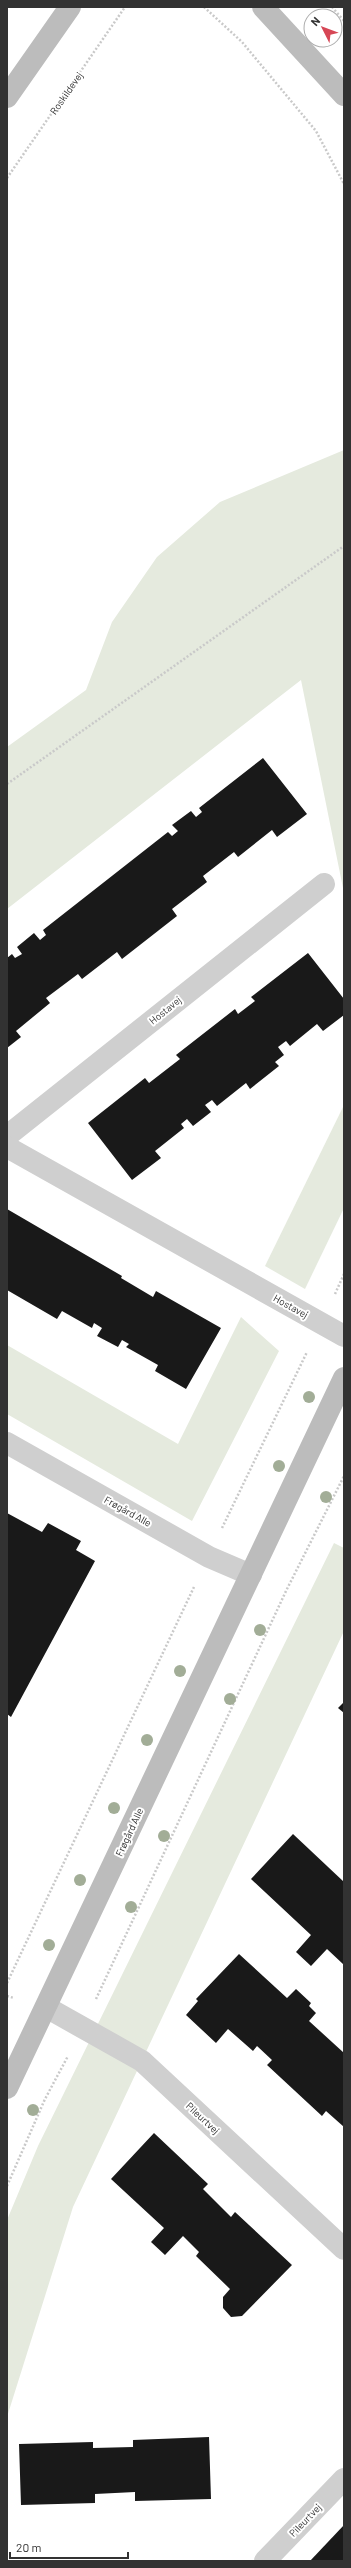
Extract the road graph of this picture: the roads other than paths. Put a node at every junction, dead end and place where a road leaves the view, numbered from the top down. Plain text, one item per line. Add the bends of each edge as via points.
1 (70, 7) edge
2 (263, 7) edge
3 (344, 95) edge
4 (7, 97) edge
5 (324, 884) dead end
6 (7, 1136) edge
7 (7, 1147) edge
8 (344, 1336) edge
9 (344, 1378) edge
10 (7, 1443) edge
11 (251, 1575) junction
12 (46, 2007) junction
13 (7, 2088) edge
14 (344, 2249) edge
15 (344, 2479) edge
16 (265, 2561) edge

1 - 4 street
2 - 3 street
5 - 6 street, Hostavej
7 - 8 street, Hostavej
9 - 11 street, Frøgård Alle
10 - 11 street, Frøgård Alle via 208,1557
11 - 12 street, Frøgård Alle
12 - 13 street, Frøgård Alle
12 - 14 street, Pileurtvej via 142,2061
15 - 16 street, Pileurtvej

